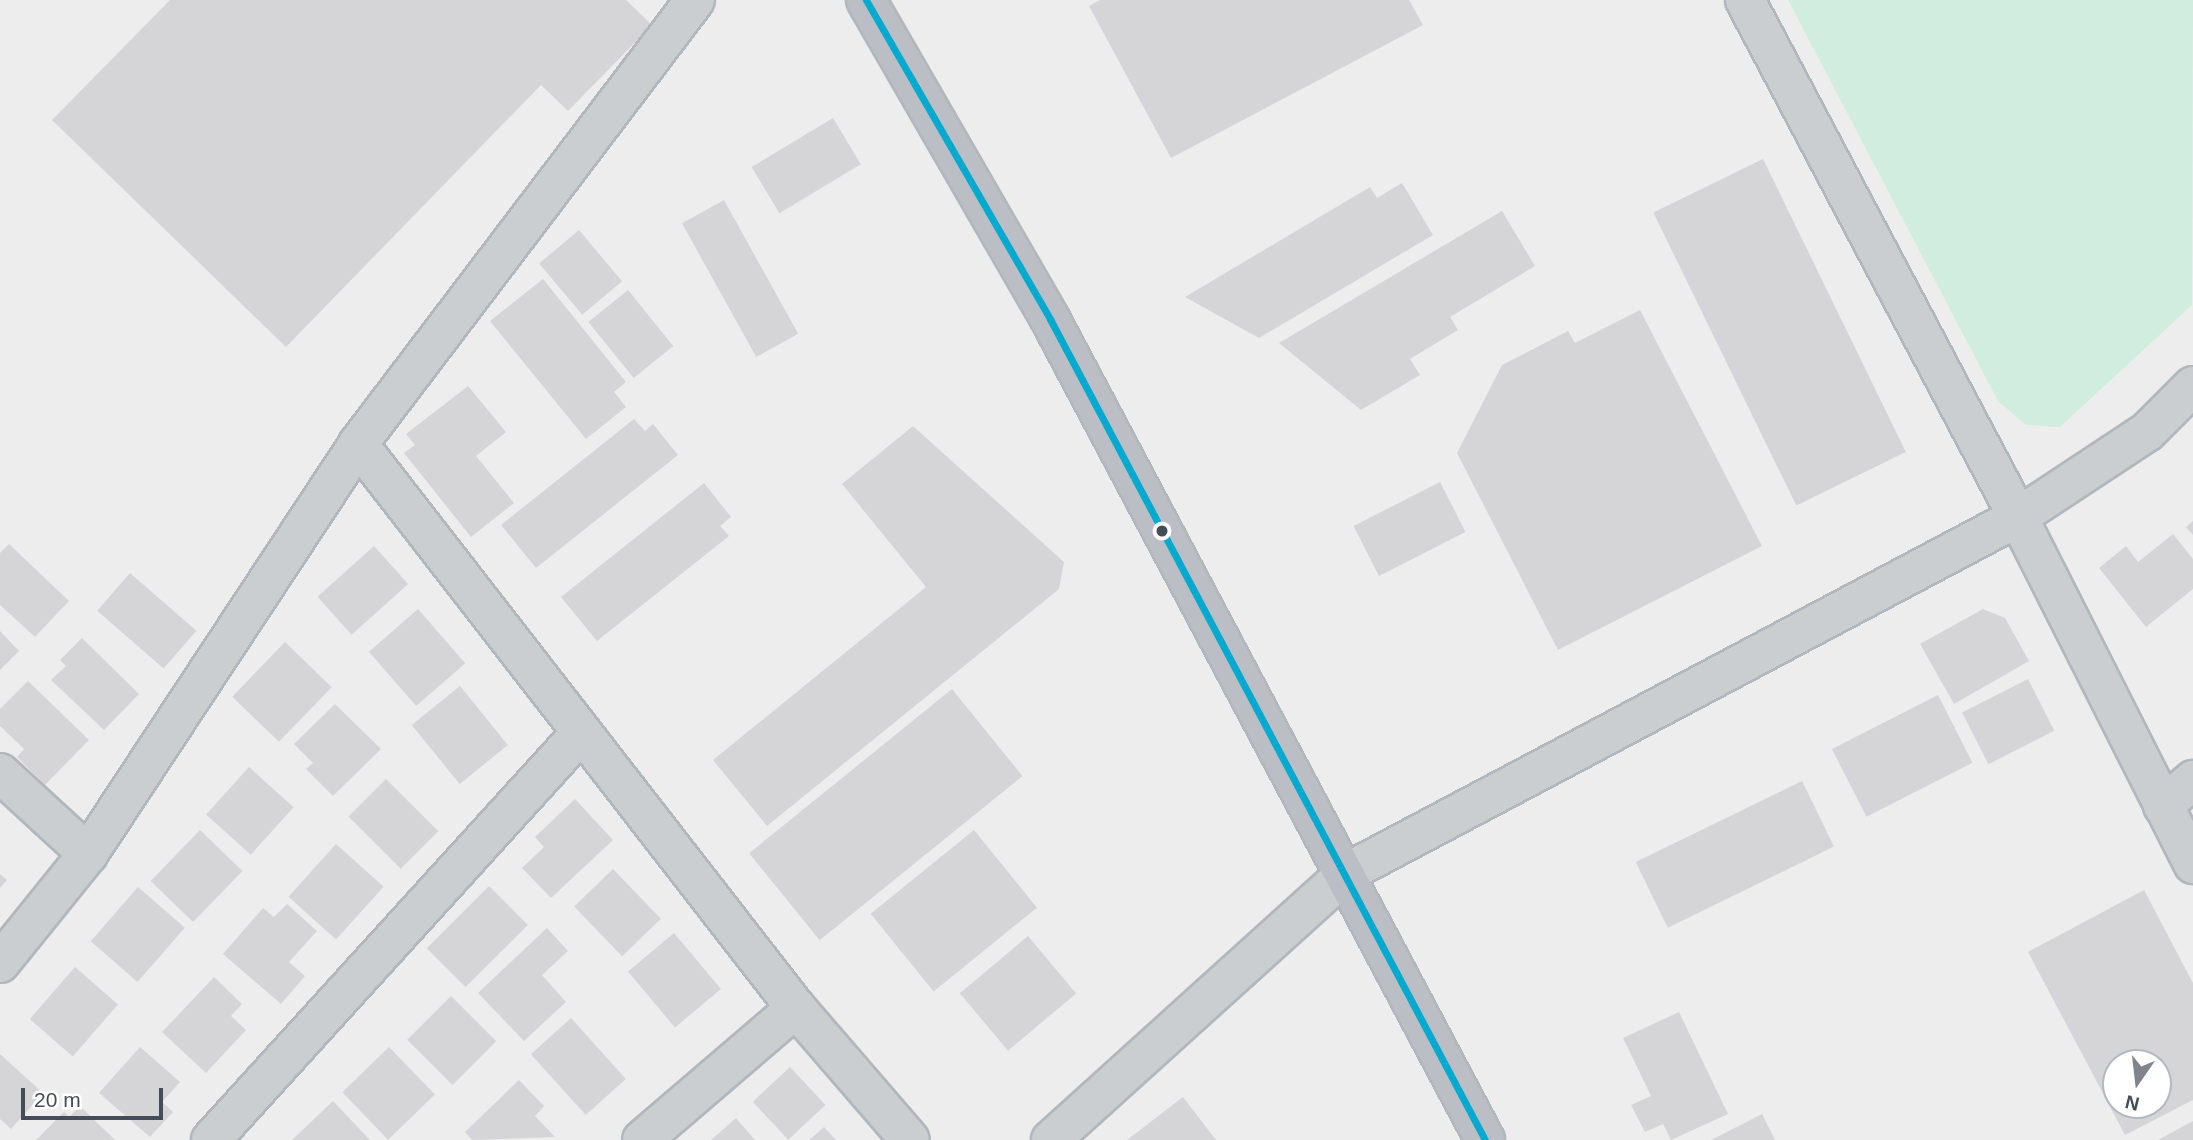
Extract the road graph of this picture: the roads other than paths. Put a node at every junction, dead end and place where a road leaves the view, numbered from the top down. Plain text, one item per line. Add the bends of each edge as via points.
1 (695, 0) edge
2 (866, 0) edge
3 (1745, 0) edge
4 (2193, 386) edge
5 (358, 444) junction
6 (2018, 517) junction
7 (580, 734) junction
8 (0, 773) edge
9 (2193, 780) edge
10 (2163, 806) junction
11 (89, 854) junction
12 (2193, 864) edge
13 (1346, 873) junction
14 (0, 963) edge
15 (796, 1009) junction
16 (211, 1140) edge
17 (642, 1140) edge
18 (910, 1140) edge
19 (1051, 1140) edge
20 (1485, 1140) edge

1 - 5 street
2 - 13 highway via 1050,319
3 - 6 street
4 - 6 street via 2147,432
5 - 7 street
5 - 11 street
6 - 10 street
6 - 13 street
7 - 15 street
7 - 16 street
8 - 11 street
9 - 10 street
10 - 12 street
11 - 14 street
13 - 19 street
13 - 20 highway
15 - 17 street
15 - 18 street

